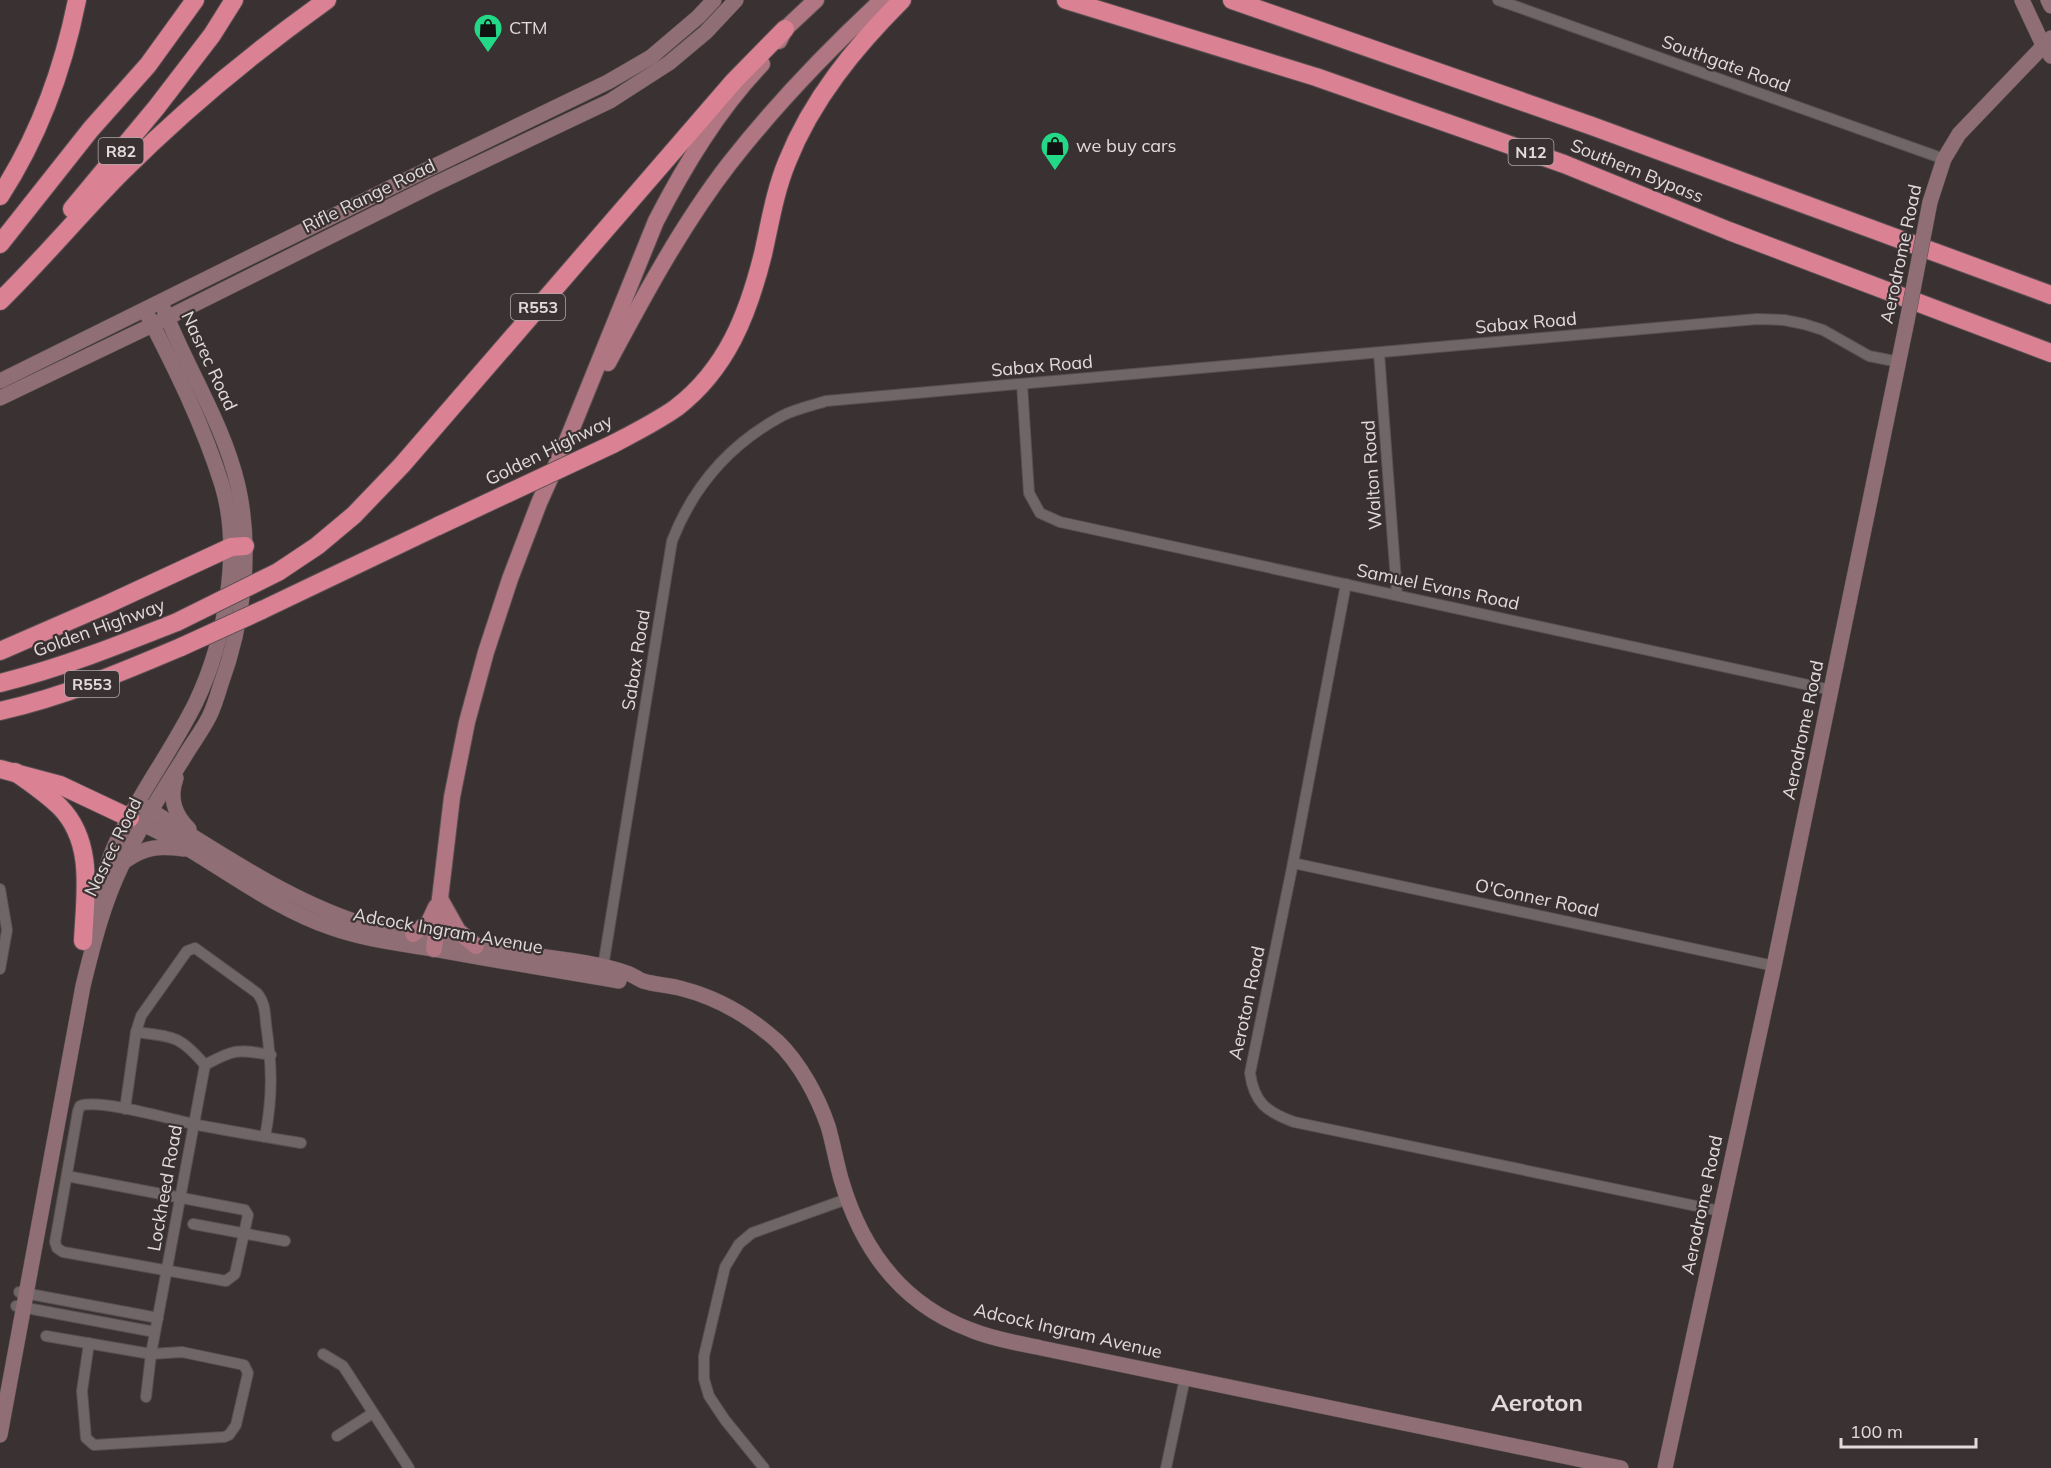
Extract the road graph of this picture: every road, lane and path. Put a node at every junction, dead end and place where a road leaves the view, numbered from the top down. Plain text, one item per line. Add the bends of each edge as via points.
1 (77, 0) edge
2 (195, 0) edge
3 (234, 0) edge
4 (327, 0) edge
5 (714, 0) edge
6 (816, 0) edge
7 (1066, 0) edge
8 (1232, 0) edge
9 (1498, 0) edge
10 (2022, 0) edge
11 (2048, 0) edge
12 (733, 3) edge
13 (892, 3) edge
14 (2051, 6) edge
15 (785, 29) junction
16 (2048, 46) edge
17 (1944, 159) junction
18 (0, 196) edge
19 (0, 244) edge
20 (0, 295) edge
21 (2051, 295) edge
22 (0, 301) edge
23 (161, 302) junction
24 (192, 306) junction
25 (145, 310) junction
26 (167, 318) junction
27 (152, 325) junction
28 (1989, 328) junction
29 (132, 335) junction
30 (2051, 344) edge
31 (179, 345) junction
32 (1379, 353) junction
33 (2051, 353) edge
34 (168, 358) junction
35 (1899, 362) junction
36 (0, 381) edge
37 (1022, 384) junction
38 (0, 398) edge
39 (566, 443) junction
40 (238, 547) junction
41 (1346, 584) junction
42 (1397, 595) junction
43 (0, 651) edge
44 (0, 683) edge
45 (1831, 690) junction
46 (0, 711) edge
47 (182, 761) junction
48 (8, 771) edge
49 (141, 814) junction
50 (196, 846) junction
51 (1293, 862) junction
52 (123, 863) junction
53 (0, 889) edge
54 (440, 898) junction
55 (413, 934) junction
56 (83, 941) junction
57 (435, 944) junction
58 (476, 946) junction
59 (0, 964) edge
60 (1774, 966) junction
61 (602, 973) junction
62 (136, 1032) junction
63 (270, 1055) junction
64 (204, 1065) junction
65 (125, 1109) junction
66 (194, 1124) junction
67 (265, 1137) junction
68 (301, 1143) dead end
69 (67, 1176) junction
70 (181, 1197) junction
71 (848, 1199) junction
72 (1720, 1211) junction
73 (193, 1224) dead end
74 (244, 1234) junction
75 (285, 1241) dead end
76 (167, 1270) junction
77 (21, 1300) junction
78 (91, 1305) junction
79 (158, 1318) junction
80 (88, 1320) junction
81 (155, 1332) junction
82 (46, 1336) dead end
83 (89, 1343) junction
84 (151, 1354) junction
85 (323, 1354) dead end
86 (1185, 1378) junction
87 (0, 1394) edge
88 (146, 1397) dead end
89 (374, 1413) junction
90 (0, 1435) edge
91 (337, 1436) dead end
92 (409, 1468) edge
93 (764, 1468) edge
94 (1166, 1468) edge
95 (1621, 1468) edge
96 (1665, 1468) edge

1 - 18 highway via 56,82 38,128
2 - 19 highway, R82 via 148,65 91,129
3 - 20 highway, R82 via 156,108
4 - 22 highway via 216,83 122,172
5 - 23 main road, Rifle Range Road via 651,57 608,82
6 - 15 main road, Golden Highway / R553
7 - 28 highway, Southern Bypass / N12 via 1305,74 1564,164 1729,231
8 - 21 highway, Southern Bypass / N12 via 1592,126
9 - 17 street, Southgate Road
10 - 16 main road
11 - 14 main road
12 - 24 main road, Rifle Range Road via 669,63 610,100
13 - 39 main road via 853,27 782,100 729,165 649,285
13 - 46 highway, Golden Highway / R553, bridge via 831,83 801,131 777,192 752,298 738,333 711,374 685,400 613,444 181,647 105,680
15 - 39 main road via 771,54 712,126 676,181 651,231
15 - 44 highway, Golden Highway / R553, bridge via 734,81 402,465 354,515 317,546 278,572 177,622 105,651
16 - 17 main road, Aerodrome Road via 1959,134
17 - 35 main road, Aerodrome Road, bridge via 1930,202
23 - 25 main road, Rifle Range Road
23 - 26 main road, Nasrec Road
24 - 26 main road, Rifle Range Road
24 - 31 main road via 180,322
25 - 27 main road, Nasrec Road
25 - 36 main road, Rifle Range Road
26 - 27 main road, Rifle Range Road
26 - 31 main road, Nasrec Road
27 - 29 main road, Rifle Range Road
27 - 34 main road, Nasrec Road
28 - 30 highway
28 - 33 highway, Southern Bypass / N12
29 - 34 main road via 149,338
29 - 38 main road, Rifle Range Road
31 - 40 main road, Nasrec Road via 223,437 238,485 243,516
32 - 35 street, Sabax Road via 1757,319 1804,324 1869,356
32 - 37 street, Sabax Road
32 - 42 street, Walton Road
34 - 40 main road, Nasrec Road via 198,419 223,486
35 - 45 main road, Aerodrome Road
37 - 41 street, Samuel Evans Road via 1029,494 1040,513 1060,522
37 - 61 street, Sabax Road via 826,401 784,415 754,433 719,462 702,484 685,509 669,549
39 - 54 main road via 510,579 467,722 452,797
40 - 43 highway
40 - 47 main road, Nasrec Road via 243,597 237,631 210,716
40 - 49 main road, Nasrec Road via 211,662
41 - 42 street, Samuel Evans Road
41 - 51 street, Aeroton Road
42 - 45 street, Samuel Evans Road
45 - 60 main road, Aerodrome Road
47 - 49 main road, Nasrec Road
47 - 50 main road via 173,789 175,809
48 - 49 highway
48 - 56 highway via 50,797 79,835 84,862
49 - 50 main road, Adcock Ingram Avenue
49 - 52 main road, Nasrec Road
49 - 56 main road, Nasrec Road via 115,845
50 - 52 main road via 151,848
50 - 55 main road, Adcock Ingram Avenue via 337,917
50 - 57 main road, Adcock Ingram Avenue via 263,896 311,920 366,938
51 - 60 street, O'Conner Road
51 - 72 street, Aeroton Road via 1250,1073 1253,1091 1267,1110 1294,1122
52 - 77 main road, Nasrec Road via 110,890 83,986
53 - 59 street via 7,930
54 - 55 main road via 429,922
54 - 57 main road
54 - 58 main road via 458,931
55 - 57 main road, Adcock Ingram Avenue
56 - 77 main road, Nasrec Road
57 - 58 main road, Adcock Ingram Avenue
57 - 61 main road, Adcock Ingram Avenue
58 - 61 main road, Adcock Ingram Avenue
60 - 72 main road, Aerodrome Road
61 - 71 main road, Adcock Ingram Avenue via 626,982 643,980 682,988 728,1006 779,1043 806,1079 822,1112
62 - 63 street via 141,1016 166,979 187,951 195,948 261,998
62 - 64 street via 182,1041
62 - 65 street
63 - 64 street via 233,1051
63 - 67 street via 272,1086
64 - 66 street, Lockheed Road
65 - 66 street
65 - 69 street via 80,1106
66 - 67 street
66 - 70 street, Lockheed Road
67 - 68 street
69 - 70 street
69 - 76 street via 57,1248
70 - 74 street via 245,1210 248,1215
70 - 76 street, Lockheed Road
71 - 86 main road, Adcock Ingram Avenue via 854,1220 882,1266 916,1299 945,1319 988,1336
71 - 93 street via 752,1233 739,1244 725,1268 705,1356 704,1379 709,1396 725,1420
72 - 96 main road, Aerodrome Road
73 - 74 street
74 - 75 street
74 - 76 street via 235,1274 230,1279
76 - 79 street, Lockheed Road
77 - 78 street
77 - 80 street
77 - 87 main road, Nasrec Road
77 - 90 main road, Nasrec Road
78 - 79 street
78 - 80 street
79 - 81 street, Lockheed Road
80 - 81 street
81 - 84 street, Lockheed Road
82 - 83 street
83 - 84 street
83 - 84 street via 82,1391 86,1438 90,1444 229,1434 236,1425 248,1373 246,1366 182,1352
84 - 88 street, Lockheed Road
85 - 89 street via 343,1366
86 - 94 street
86 - 95 main road, Adcock Ingram Avenue
89 - 91 street
89 - 92 street

